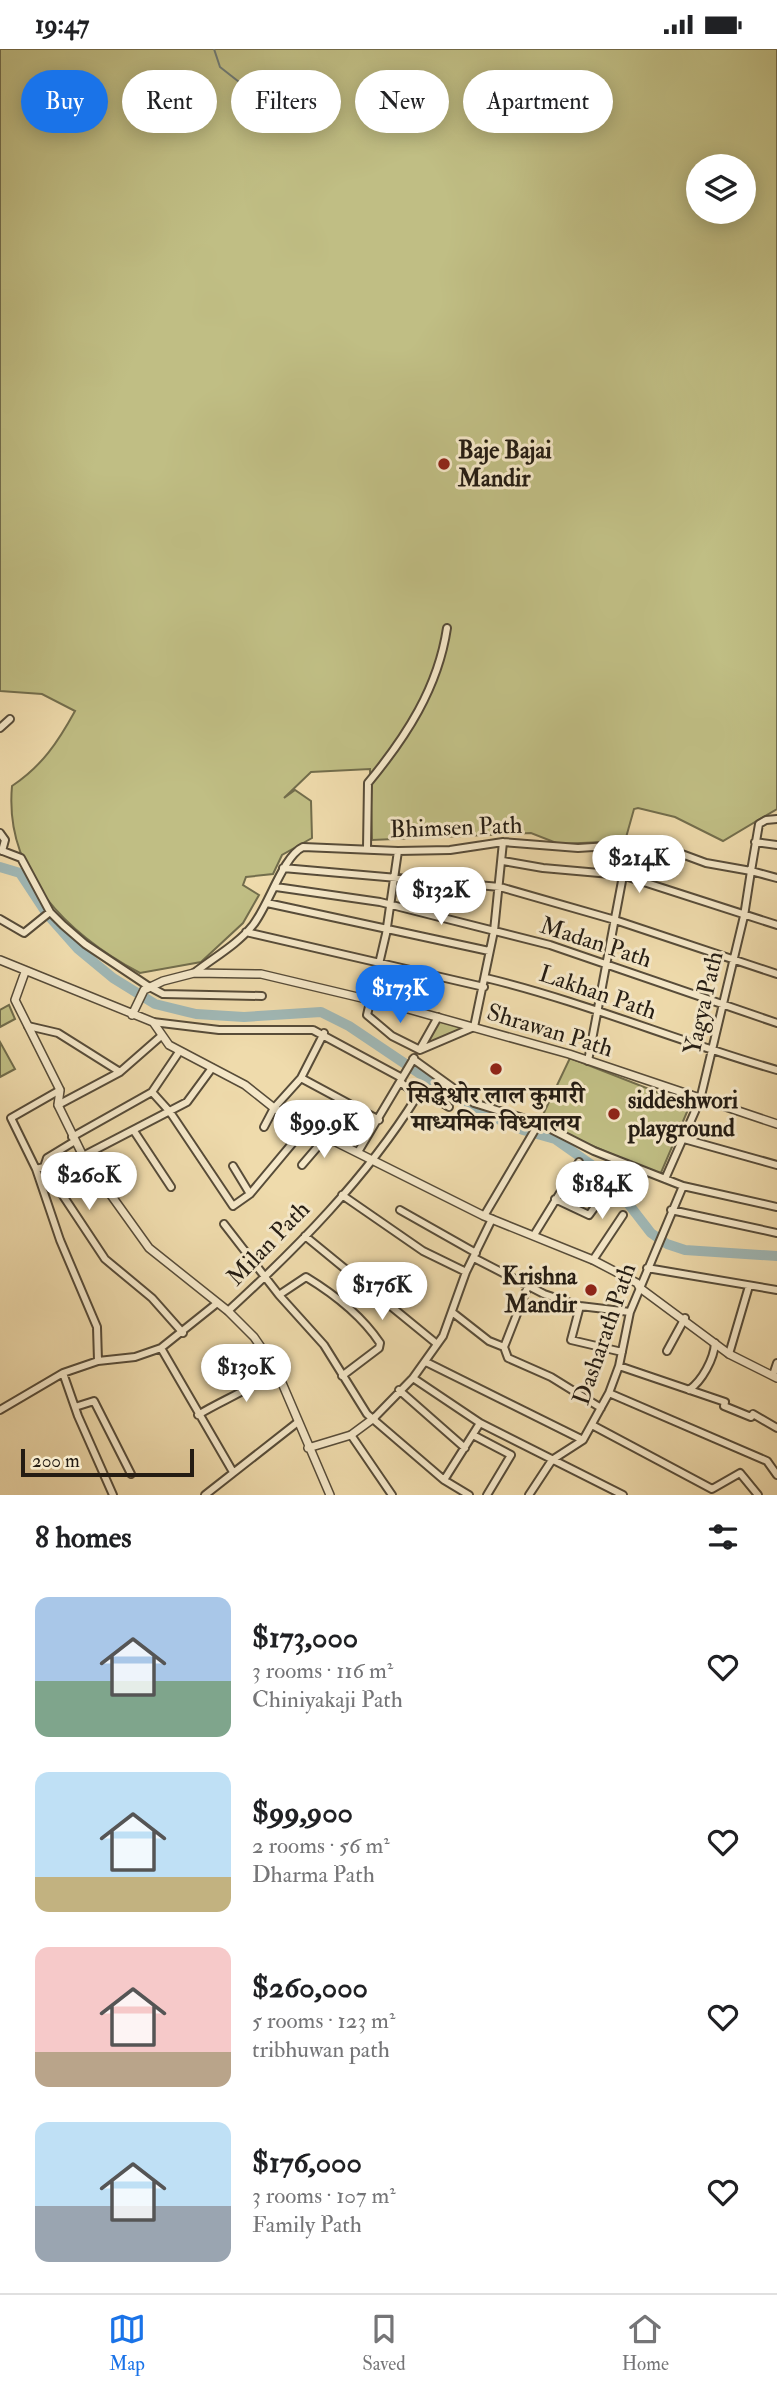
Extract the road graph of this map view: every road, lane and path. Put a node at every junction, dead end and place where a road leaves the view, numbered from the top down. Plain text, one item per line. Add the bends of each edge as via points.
1 (447, 628) dead end
2 (10, 719) dead end
3 (0, 728) edge
4 (777, 819) edge
5 (0, 833) edge
6 (503, 842) junction
7 (755, 842) junction
8 (629, 843) junction
9 (777, 845) edge
10 (367, 848) junction
11 (1, 851) edge
12 (398, 851) junction
13 (503, 861) junction
14 (283, 868) junction
15 (751, 871) junction
16 (622, 875) junction
17 (777, 878) edge
18 (394, 880) junction
19 (276, 887) junction
20 (500, 887) junction
21 (267, 903) junction
22 (390, 905) junction
23 (50, 912) junction
24 (744, 916) junction
25 (0, 919) edge
26 (615, 920) junction
27 (777, 925) edge
28 (387, 928) junction
29 (494, 931) junction
30 (246, 932) junction
31 (489, 951) junction
32 (0, 960) edge
33 (732, 961) junction
34 (378, 965) junction
35 (605, 965) junction
36 (25, 972) junction
37 (194, 974) junction
38 (777, 974) edge
39 (486, 978) junction
40 (484, 987) junction
41 (146, 988) junction
42 (262, 996) dead end
43 (372, 1001) junction
44 (723, 1006) junction
45 (598, 1011) junction
46 (132, 1015) junction
47 (438, 1017) junction
48 (153, 1021) junction
49 (777, 1023) edge
50 (28, 1026) junction
51 (474, 1027) junction
52 (324, 1034) junction
53 (160, 1037) junction
54 (420, 1050) junction
55 (179, 1052) junction
56 (712, 1052) junction
57 (413, 1059) junction
58 (588, 1061) junction
59 (212, 1068) junction
60 (777, 1070) edge
61 (120, 1072) junction
62 (301, 1078) junction
63 (402, 1078) junction
64 (60, 1090) junction
65 (152, 1092) junction
66 (418, 1096) junction
67 (700, 1100) junction
68 (58, 1105) junction
69 (449, 1107) dead end
70 (274, 1108) junction
71 (170, 1112) junction
72 (379, 1120) junction
73 (777, 1124) edge
74 (538, 1126) junction
75 (264, 1127) dead end
76 (306, 1127) junction
77 (134, 1131) junction
78 (326, 1137) junction
79 (73, 1139) junction
80 (684, 1139) junction
81 (358, 1152) junction
82 (83, 1157) junction
83 (372, 1159) junction
84 (579, 1162) dead end
85 (302, 1164) dead end
86 (777, 1165) edge
87 (233, 1166) dead end
88 (40, 1168) junction
89 (665, 1178) junction
90 (683, 1186) junction
91 (171, 1187) dead end
92 (580, 1188) dead end
93 (250, 1194) junction
94 (342, 1195) junction
95 (555, 1199) junction
96 (777, 1207) edge
97 (400, 1210) dead end
98 (671, 1210) junction
99 (623, 1215) dead end
100 (488, 1217) junction
101 (224, 1224) dead end
102 (777, 1233) edge
103 (534, 1235) junction
104 (305, 1236) junction
105 (475, 1256) junction
106 (593, 1260) junction
107 (648, 1268) junction
108 (466, 1272) junction
109 (265, 1277) junction
110 (528, 1286) junction
111 (749, 1286) junction
112 (640, 1288) junction
113 (777, 1290) edge
114 (279, 1295) junction
115 (216, 1304) junction
116 (580, 1306) junction
117 (228, 1311) junction
118 (452, 1312) junction
119 (630, 1312) junction
120 (685, 1318) junction
121 (183, 1333) junction
122 (715, 1343) junction
123 (437, 1344) junction
124 (504, 1347) junction
125 (161, 1348) junction
126 (667, 1351) dead end
127 (622, 1352) junction
128 (729, 1354) junction
129 (98, 1361) junction
130 (426, 1362) junction
131 (777, 1363) edge
132 (619, 1366) junction
133 (276, 1369) junction
134 (63, 1373) junction
135 (342, 1376) junction
136 (775, 1376) edge
137 (413, 1378) junction
138 (399, 1390) junction
139 (689, 1390) junction
140 (609, 1393) junction
141 (75, 1407) junction
142 (601, 1408) junction
143 (0, 1410) edge
144 (198, 1416) junction
145 (374, 1419) junction
146 (298, 1422) junction
147 (480, 1423) junction
148 (592, 1425) junction
149 (777, 1428) edge
150 (351, 1435) junction
151 (473, 1435) junction
152 (583, 1440) junction
153 (308, 1448) junction
154 (465, 1448) junction
155 (552, 1459) junction
156 (233, 1472) junction
157 (131, 1474) dead end
158 (777, 1475) edge
159 (444, 1480) junction
160 (113, 1495) edge
161 (205, 1495) edge
162 (330, 1495) edge
163 (391, 1495) edge
164 (469, 1495) edge
165 (487, 1495) edge
166 (529, 1495) edge
167 (623, 1495) edge
168 (758, 1495) edge

1 - 10 street via 428,696 391,756 368,783
2 - 3 street
4 - 7 street via 759,824
5 - 11 street via 5,840
6 - 8 street, Bhimsen Path via 578,848
6 - 12 street, Bhimsen Path
6 - 13 street
7 - 9 street
7 - 15 street
8 - 15 street, Bhimsen Path via 660,846 706,863
8 - 16 street
10 - 12 street, Bhimsen Path
10 - 14 street, Bhimsen Path via 303,847
11 - 23 street via 21,858
12 - 18 street
13 - 16 street
13 - 20 street
14 - 18 street
14 - 19 street
15 - 17 street, Bhimsen Path
15 - 24 street, Yagya Path
16 - 24 street
16 - 26 street
18 - 20 street
18 - 22 street
19 - 21 street
19 - 22 street, Madan Path
20 - 26 street
20 - 29 street
21 - 28 street
21 - 30 street
22 - 28 street
22 - 29 street, Madan Path
23 - 25 street via 24,933
23 - 41 street
24 - 27 street
24 - 33 street, Yagya Path
26 - 33 street
26 - 35 street
28 - 31 street
28 - 34 street
29 - 31 street
29 - 35 street, Madan Path
30 - 34 street
30 - 37 street
31 - 39 street
32 - 36 street
33 - 38 street
33 - 44 street, Yagya Path
34 - 40 street
34 - 43 street
35 - 44 street, Madan Path
35 - 45 street
36 - 46 street
36 - 50 street via 15,1000
37 - 41 street, Shrawan Path
37 - 43 street, Shrawan Path via 261,974
39 - 40 street
39 - 45 street, Lakhan Path
40 - 51 street
41 - 42 street via 163,994
41 - 46 street
43 - 47 street, Shrawan Path
43 - 54 street via 367,1019
44 - 49 street, Madan Path
44 - 56 street, Yagya Path
45 - 56 street, Lakhan Path
45 - 58 street
46 - 48 street
47 - 51 street, Shrawan Path
47 - 54 street
48 - 52 street via 219,1030 313,1030
48 - 53 street
50 - 61 street via 58,1033
50 - 64 street
51 - 54 street
51 - 58 street, Shrawan Path
52 - 62 street
52 - 63 street
53 - 55 street
53 - 61 street
54 - 57 street
55 - 59 street
55 - 65 street
56 - 60 street, Lakhan Path
56 - 67 street, Yagya Path
57 - 63 street
57 - 74 street via 474,1103
58 - 67 street, Shrawan Path
59 - 70 street via 245,1085
59 - 71 street via 187,1102
61 - 68 street
62 - 70 street
62 - 72 street
63 - 66 street
63 - 72 street
64 - 68 street
64 - 88 street via 11,1118
65 - 71 street
65 - 79 street
66 - 69 street via 435,1098
66 - 83 street, Milan Path
67 - 73 street, Shrawan Path
67 - 80 street, Yagya Path
68 - 79 street
70 - 75 street
70 - 76 street
71 - 77 street
71 - 93 street via 233,1206
72 - 81 street
74 - 89 street
74 - 100 street
76 - 78 street
76 - 93 street
77 - 82 street
77 - 91 street
78 - 81 street
78 - 85 street
79 - 82 street
79 - 88 street
80 - 86 street
80 - 89 street, Yagya Path
81 - 83 street
82 - 115 street via 149,1248
83 - 94 street, Milan Path
83 - 100 street
84 - 95 street
87 - 93 street
88 - 121 street via 106,1259 152,1298
88 - 129 street via 60,1240 97,1327
89 - 90 street
90 - 96 street
90 - 98 street, Dasharath Path
92 - 95 street via 597,1198 589,1215
94 - 104 street, Milan Path
94 - 108 street via 423,1251
95 - 103 street
97 - 105 street
98 - 102 street
98 - 107 street, Dasharath Path
99 - 106 street
100 - 103 street
100 - 105 street
101 - 109 street
103 - 106 street
104 - 109 street, Milan Path
104 - 123 street
105 - 108 street
105 - 110 street
106 - 112 street
107 - 111 street
107 - 112 street, Dasharath Path
108 - 118 street
109 - 114 street
109 - 117 street, Milan Path
110 - 116 street
110 - 124 street
111 - 113 street
111 - 128 street
112 - 119 street, Dasharath Path
112 - 120 street
114 - 135 street via 324,1345
114 - 135 street via 306,1277 353,1313 380,1343 374,1353
115 - 117 street
115 - 121 street, Milan Path
116 - 119 street
116 - 127 street via 571,1341
117 - 133 street
118 - 123 street
118 - 124 street
119 - 127 street, Dasharath Path
120 - 122 street
120 - 126 street
121 - 125 street, Milan Path
122 - 128 street
122 - 139 street via 697,1384
123 - 130 street
124 - 142 street via 509,1359 551,1377
125 - 129 street, Milan Path via 135,1357
125 - 144 street
127 - 132 street, Dasharath Path
128 - 136 street
129 - 134 street, Milan Path
130 - 137 street
130 - 152 street
131 - 136 street
132 - 139 street
132 - 140 street, Dasharath Path
133 - 144 street via 256,1386
133 - 146 street
134 - 141 street
134 - 143 street, Milan Path
135 - 145 street
137 - 138 street
137 - 147 street
138 - 145 street
138 - 154 street
139 - 149 street
140 - 142 street, Dasharath Path
140 - 158 street via 767,1461
141 - 157 street via 94,1401
141 - 160 street
142 - 148 street, Dasharath Path
144 - 156 street
145 - 150 street
145 - 159 street
146 - 153 street
146 - 156 street
147 - 151 street
147 - 155 street
148 - 152 street, Dasharath Path
148 - 168 street via 712,1489 740,1473
150 - 153 street
150 - 163 street
151 - 154 street
151 - 165 street via 511,1455
152 - 155 street, Dasharath Path
153 - 162 street
154 - 159 street
155 - 166 street, Dasharath Path
155 - 167 street
156 - 161 street
159 - 164 street

